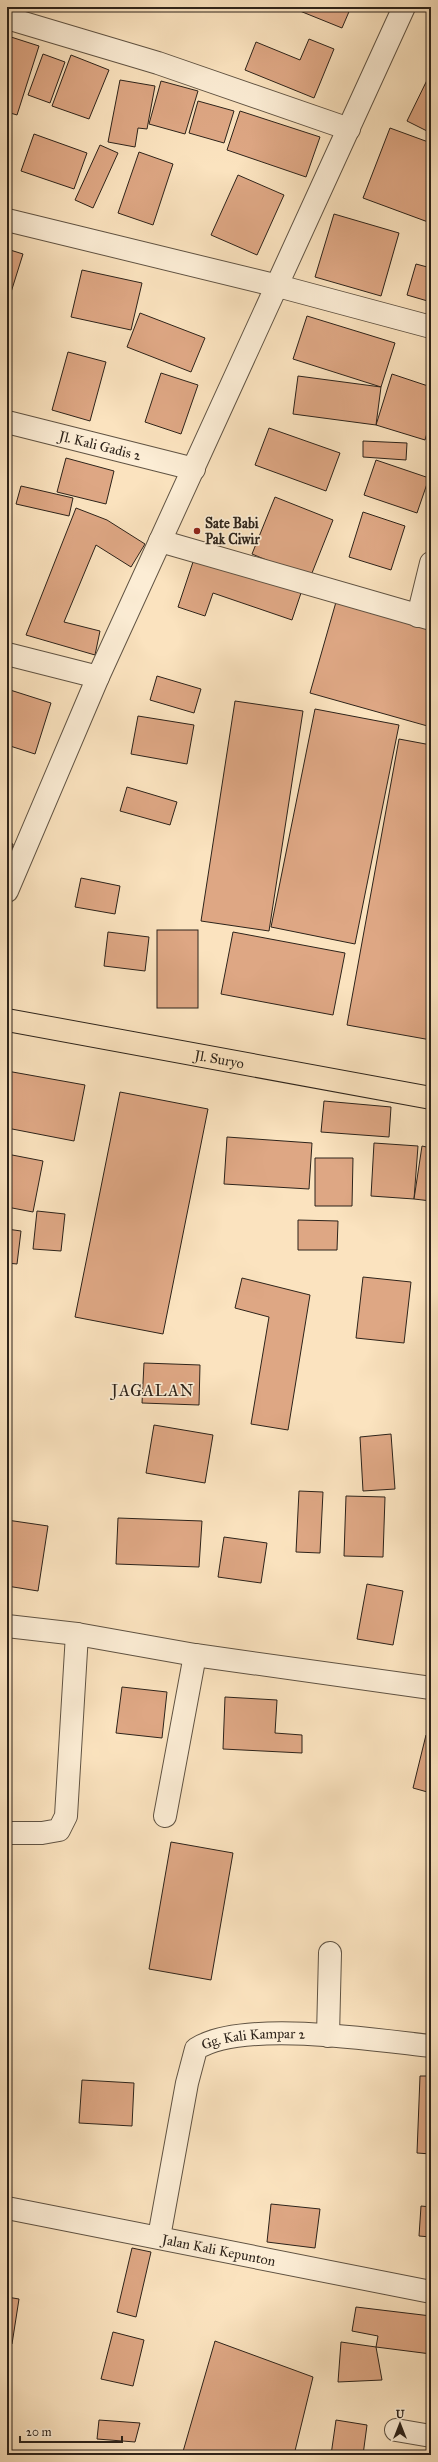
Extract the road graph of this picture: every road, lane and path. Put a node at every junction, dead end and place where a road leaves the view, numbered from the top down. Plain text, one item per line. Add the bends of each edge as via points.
1 (404, 7) edge
2 (7, 18) edge
3 (349, 129) junction
4 (7, 220) edge
5 (278, 286) junction
6 (431, 327) edge
7 (7, 422) edge
8 (194, 469) junction
9 (160, 541) junction
10 (431, 563) edge
11 (424, 618) edge
12 (7, 654) edge
13 (98, 677) junction
14 (7, 891) edge
15 (7, 1020) edge
16 (431, 1098) edge
17 (7, 1626) edge
18 (76, 1634) junction
19 (195, 1655) junction
20 (431, 1688) edge
21 (165, 1816) dead end
22 (7, 1833) edge
23 (330, 1953) dead end
24 (328, 2036) junction
25 (431, 2046) edge
26 (7, 2208) edge
27 (159, 2237) junction
28 (431, 2292) edge
29 (396, 2430) dead end
30 (431, 2436) edge

1 - 3 street
2 - 3 street via 158,63
3 - 5 street
4 - 5 street
5 - 6 street
5 - 8 street
7 - 8 street, Jl. Kali Gadis 2
8 - 9 street
9 - 11 street
9 - 13 street
10 - 11 street
12 - 13 street
13 - 14 street
15 - 16 main road, Jl. Suryo
17 - 18 street
18 - 19 street
18 - 22 street via 66,1816 58,1830 42,1833
19 - 20 street
19 - 21 street
23 - 24 street
24 - 25 street, Gg. Kali Kampar 2
24 - 27 street, Gg. Kali Kampar 2 via 284,2033 251,2035 206,2043 196,2049
26 - 27 street, Jalan Kali Kepunton
27 - 28 street, Jalan Kali Kepunton
29 - 30 street

